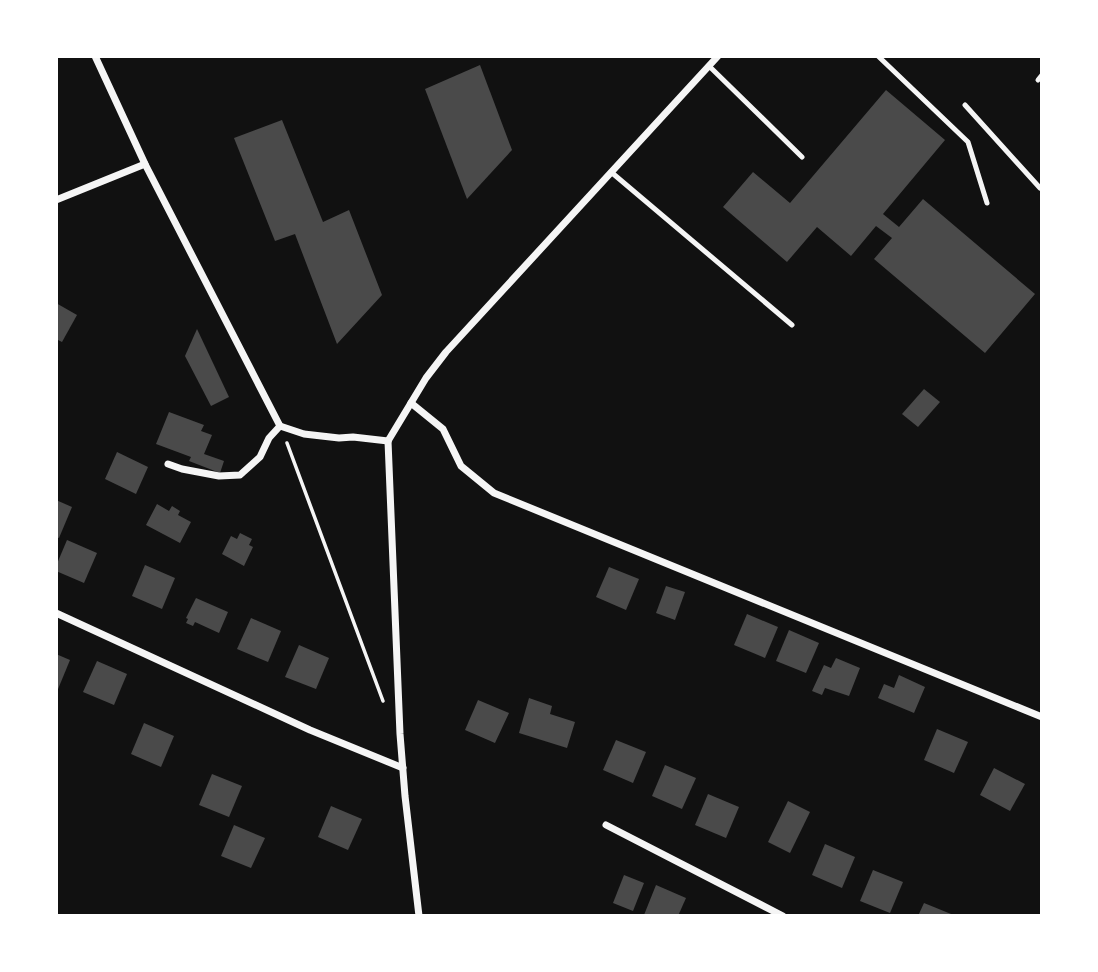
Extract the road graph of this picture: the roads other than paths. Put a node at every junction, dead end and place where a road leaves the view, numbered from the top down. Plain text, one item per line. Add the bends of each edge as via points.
1 (96, 56) edge
2 (718, 56) edge
3 (878, 56) edge
4 (709, 66) junction
5 (965, 105) dead end
6 (802, 157) dead end
7 (145, 164) junction
8 (611, 172) junction
9 (1041, 189) edge
10 (56, 200) edge
11 (987, 204) dead end
12 (792, 326) dead end
13 (411, 403) junction
14 (281, 426) junction
15 (388, 441) junction
16 (168, 464) dead end
17 (56, 613) edge
18 (1042, 717) edge
19 (403, 768) junction
20 (606, 825) dead end
21 (419, 916) edge
22 (783, 916) edge

1 - 7 street
2 - 4 street
3 - 11 lane via 968,142
4 - 6 lane
4 - 8 street
5 - 9 lane
7 - 10 street
7 - 14 street
8 - 12 lane
8 - 13 street via 446,352
13 - 15 street
13 - 18 street via 443,429 461,466 494,493
14 - 15 street via 304,434
14 - 16 street via 260,457 240,475 219,476
15 - 19 street
17 - 19 street
19 - 21 street
20 - 22 street

